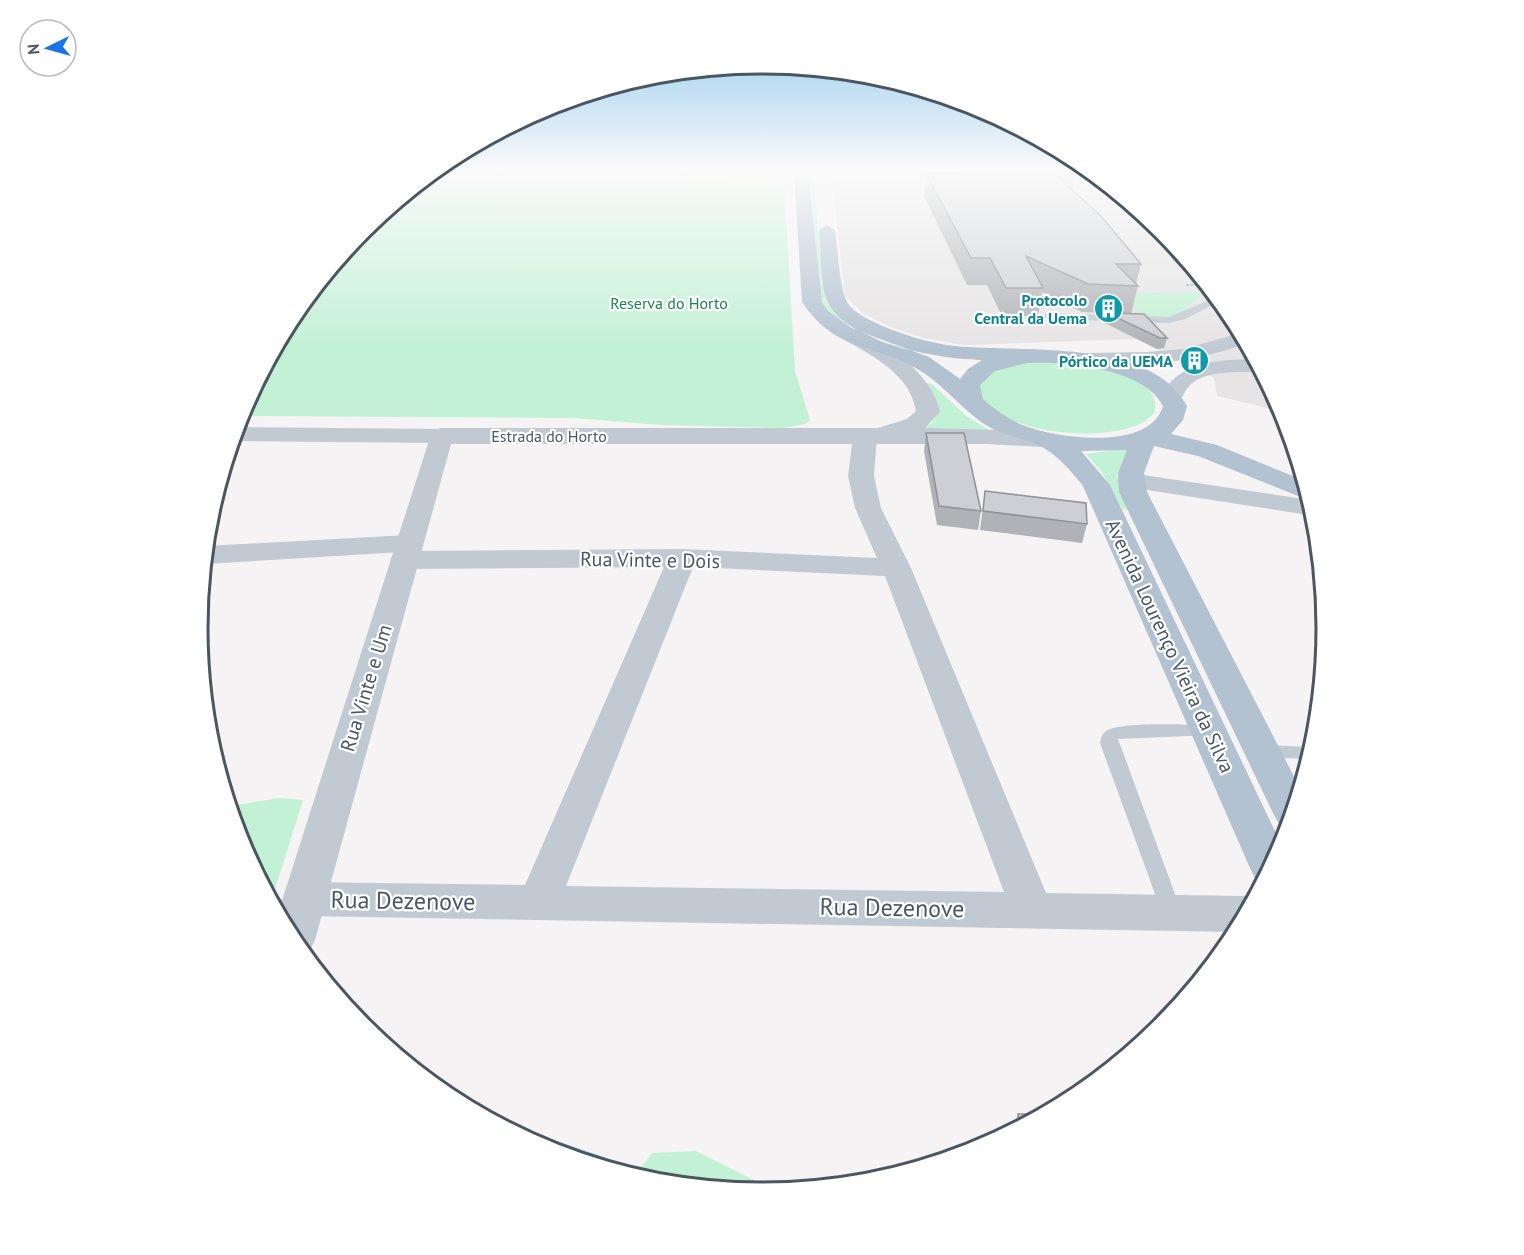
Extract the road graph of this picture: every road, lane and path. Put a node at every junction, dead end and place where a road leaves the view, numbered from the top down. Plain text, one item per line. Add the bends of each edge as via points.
1 (806, 231) edge
2 (827, 231) edge
3 (1186, 285) dead end
4 (1198, 285) edge
5 (1211, 303) edge
6 (1048, 316) dead end
7 (845, 332) junction
8 (1237, 342) edge
9 (1031, 356) junction
10 (1087, 359) junction
11 (1250, 366) edge
12 (972, 404) junction
13 (1172, 404) junction
14 (243, 434) edge
15 (441, 436) junction
16 (865, 436) junction
17 (1144, 438) junction
18 (1046, 440) junction
19 (1293, 471) edge
20 (1130, 481) junction
21 (1298, 488) edge
22 (1302, 506) edge
23 (406, 552) junction
24 (213, 555) edge
25 (682, 558) junction
26 (896, 568) junction
27 (1209, 731) junction
28 (1261, 751) junction
29 (1301, 753) edge
30 (1288, 803) edge
31 (1266, 857) edge
32 (304, 899) junction
33 (538, 903) junction
34 (1032, 910) junction
35 (1172, 913) junction
36 (1236, 914) edge
37 (296, 927) edge

1 - 7 main road via 812,302 826,320
2 - 9 main road via 836,300 851,318 930,348
3 - 4 path
5 - 6 lane via 1169,320
7 - 12 main road via 924,364 950,381
7 - 16 street, Estrada do Horto via 904,368 928,406 925,418 916,424
8 - 10 street via 1191,355 1143,360
9 - 10 main road
9 - 12 main road via 1003,360 977,372 968,384
10 - 13 main road via 1137,373 1163,390
11 - 13 street via 1197,372 1179,380 1173,386
12 - 18 main road via 996,423
13 - 17 main road via 1171,420
13 - 19 main road via 1215,435
14 - 15 street, Estrada do Horto
15 - 16 street, Estrada do Horto
15 - 23 street, Rua Vinte e Um
16 - 18 street, Estrada do Horto
16 - 26 street via 863,492
17 - 18 main road via 1094,445
17 - 20 main road
17 - 21 main road via 1197,446
18 - 27 main road, Avenida Lourenço Vieira da Silva via 1080,463 1096,485
20 - 22 street
20 - 28 main road, Avenida Lourenço Vieira da Silva via 1142,513
23 - 24 street, Rua Vinte e Dois
23 - 25 street, Rua Vinte e Dois
23 - 32 street, Rua Vinte e Um
25 - 26 street, Rua Vinte e Dois
25 - 33 street
26 - 34 street
27 - 31 main road, Avenida Lourenço Vieira da Silva
27 - 35 lane via 1119,732 1110,736 1109,743
28 - 29 lane
28 - 30 main road, Avenida Lourenço Vieira da Silva
32 - 33 street, Rua Dezenove
32 - 37 street, Rua Vinte e Um
33 - 34 street, Rua Dezenove
34 - 35 street, Rua Dezenove
35 - 36 street, Rua Dezenove

